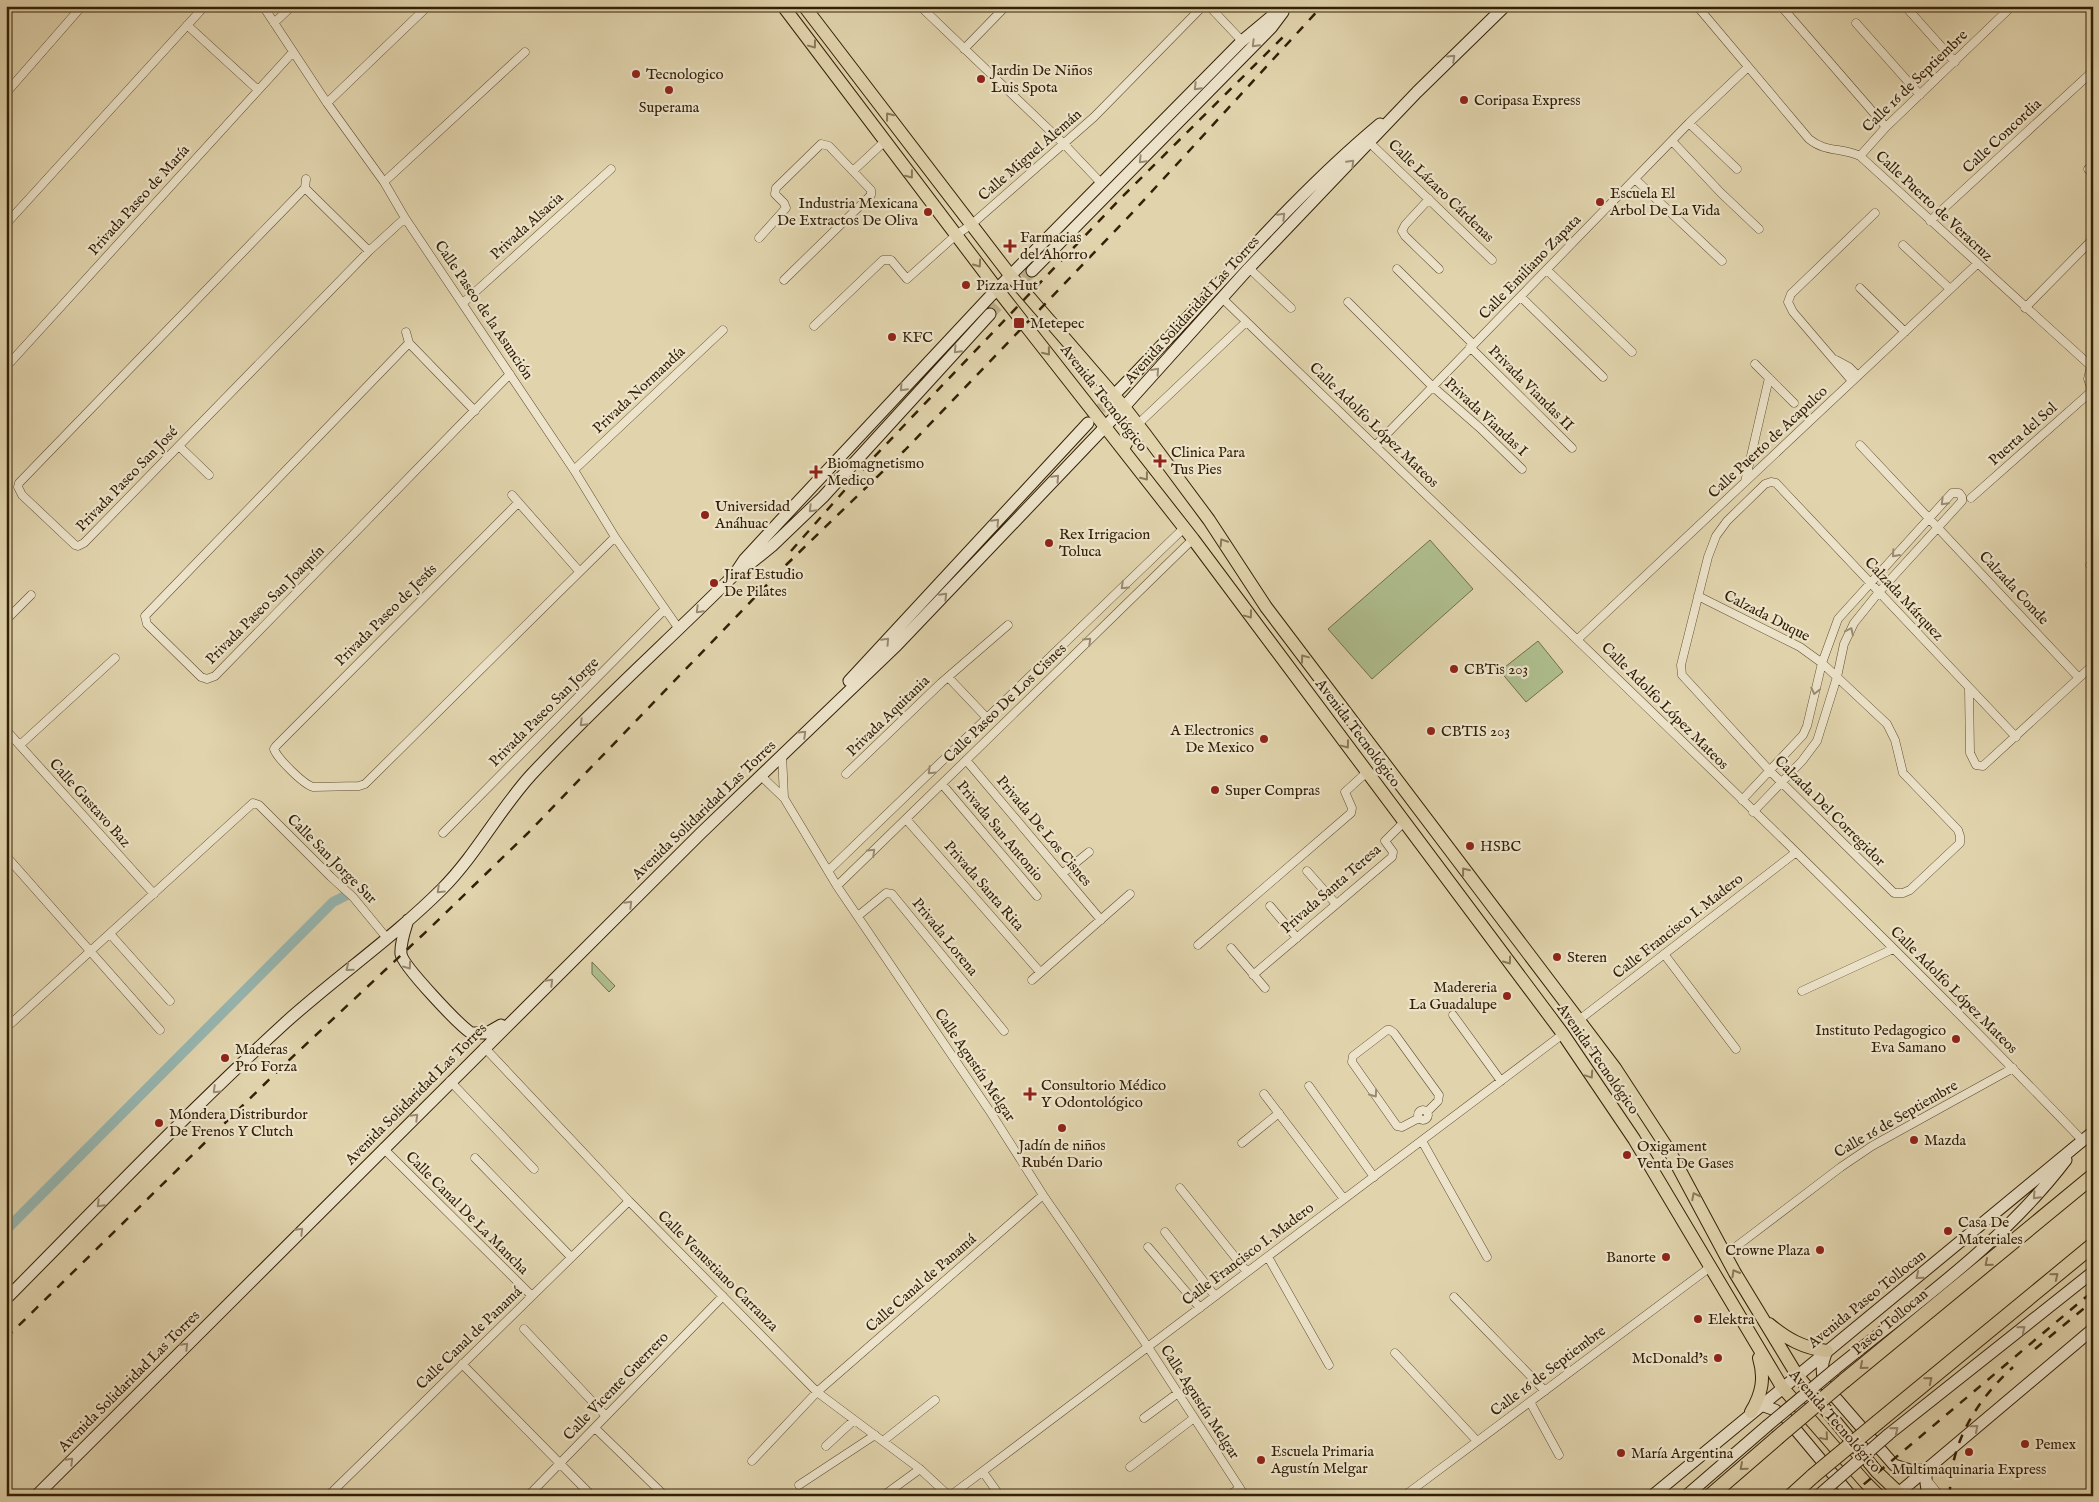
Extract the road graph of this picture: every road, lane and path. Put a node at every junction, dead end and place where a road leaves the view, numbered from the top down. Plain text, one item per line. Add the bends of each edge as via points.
1 (82, 6) edge
2 (263, 6) edge
3 (292, 6) edge
4 (428, 6) edge
5 (783, 6) edge
6 (804, 6) edge
7 (920, 6) edge
8 (1006, 6) edge
9 (1285, 6) edge
10 (1505, 6) edge
11 (1697, 6) edge
12 (1781, 6) edge
13 (1906, 6) edge
14 (2012, 6) edge
15 (1210, 7) edge
16 (202, 9) dead end
17 (274, 23) junction
18 (1856, 23) dead end
19 (187, 25) junction
20 (1242, 41) junction
21 (964, 49) junction
22 (293, 52) junction
23 (525, 52) dead end
24 (1955, 62) junction
25 (1748, 67) junction
26 (2091, 76) edge
27 (258, 90) junction
28 (1417, 92) junction
29 (6, 93) edge
30 (1920, 95) junction
31 (327, 103) junction
32 (1689, 123) junction
33 (1886, 127) junction
34 (884, 141) junction
35 (1672, 141) junction
36 (1370, 143) junction
37 (1064, 144) junction
38 (1860, 156) junction
39 (611, 169) dead end
40 (1737, 169) dead end
41 (853, 171) junction
42 (306, 179) dead end
43 (1635, 179) junction
44 (384, 182) junction
45 (1102, 184) junction
46 (305, 188) junction
47 (1429, 199) junction
48 (1875, 213) dead end
49 (405, 218) junction
50 (1930, 220) junction
51 (6, 224) edge
52 (972, 224) junction
53 (1759, 229) dead end
54 (956, 235) junction
55 (759, 238) dead end
56 (2093, 239) edge
57 (1903, 245) dead end
58 (369, 252) junction
59 (1492, 260) dead end
60 (1722, 261) dead end
61 (1977, 264) junction
62 (1249, 268) junction
63 (1397, 269) dead end
64 (1439, 269) dead end
65 (1547, 270) junction
66 (1032, 271) tunnel mouth
67 (1010, 275) junction
68 (784, 280) dead end
69 (1860, 288) dead end
70 (997, 289) junction
71 (1950, 289) junction
72 (1521, 297) junction
73 (1222, 298) junction
74 (1348, 302) dead end
75 (463, 303) junction
76 (1291, 308) dead end
77 (2025, 308) junction
78 (990, 314) tunnel mouth
79 (1246, 322) junction
80 (814, 326) dead end
81 (723, 330) dead end
82 (406, 332) dead end
83 (1905, 332) junction
84 (409, 343) junction
85 (1471, 346) junction
86 (1632, 352) dead end
87 (1755, 364) dead end
88 (6, 367) edge
89 (2092, 367) edge
90 (510, 374) junction
91 (1603, 377) dead end
92 (1769, 378) junction
93 (1855, 379) junction
94 (1432, 386) junction
95 (2093, 390) edge
96 (1117, 392) tunnel mouth
97 (1794, 403) dead end
98 (1124, 407) junction
99 (475, 411) junction
100 (1088, 423) tunnel mouth
101 (1105, 425) junction
102 (1141, 430) junction
103 (1376, 445) junction
104 (1860, 445) dead end
105 (179, 446) junction
106 (1572, 448) dead end
107 (1123, 449) junction
108 (1522, 469) dead end
109 (574, 470) junction
110 (209, 475) dead end
111 (1745, 482) junction
112 (1771, 482) joint
113 (512, 495) dead end
114 (1971, 498) dead end
115 (518, 503) junction
116 (1928, 518) junction
117 (1937, 527) junction
118 (1184, 528) junction
119 (615, 537) junction
120 (1193, 539) junction
121 (1236, 564) junction
122 (1141, 569) junction
123 (579, 571) junction
124 (734, 575) junction
125 (1220, 576) junction
126 (1152, 580) junction
127 (1870, 582) junction
128 (1879, 592) junction
129 (32, 595) dead end
130 (1698, 596) junction
131 (665, 610) junction
132 (6, 620) edge
133 (1008, 625) dead end
134 (679, 629) junction
135 (1578, 639) junction
136 (115, 658) dead end
137 (1822, 663) junction
138 (2093, 665) edge
139 (948, 677) junction
140 (1837, 677) junction
141 (2079, 678) junction
142 (1969, 688) junction
143 (820, 718) junction
144 (987, 718) junction
145 (6, 730) edge
146 (2016, 737) junction
147 (20, 745) junction
148 (782, 754) junction
149 (966, 760) junction
150 (1770, 771) junction
151 (1367, 772) junction
152 (846, 774) dead end
153 (760, 775) junction
154 (1782, 783) junction
155 (942, 784) junction
156 (784, 798) junction
157 (1742, 800) junction
158 (1753, 812) junction
159 (906, 818) junction
160 (1405, 821) junction
161 (443, 833) dead end
162 (1089, 852) dead end
163 (1795, 853) junction
164 (6, 856) edge
165 (828, 871) junction
166 (1307, 871) dead end
167 (1062, 874) junction
168 (837, 886) junction
169 (154, 894) junction
170 (1130, 894) dead end
171 (1037, 896) dead end
172 (1336, 904) junction
173 (1270, 906) dead end
174 (1495, 909) junction
175 (858, 916) junction
176 (408, 920) junction
177 (1101, 920) junction
178 (1480, 922) junction
179 (111, 935) junction
180 (386, 937) junction
181 (1297, 938) junction
182 (1198, 945) dead end
183 (1231, 948) dead end
184 (1893, 949) junction
185 (90, 953) junction
186 (1664, 954) junction
187 (1040, 972) junction
188 (1254, 974) junction
189 (1032, 980) dead end
190 (1265, 988) dead end
191 (1802, 991) dead end
192 (170, 1001) dead end
193 (1453, 1015) dead end
194 (515, 1016) junction
195 (1578, 1020) junction
196 (6, 1028) edge
197 (160, 1030) dead end
198 (1004, 1031) dead end
199 (1563, 1034) junction
200 (484, 1047) junction
201 (1736, 1048) dead end
202 (2013, 1068) junction
203 (450, 1081) junction
204 (1501, 1081) junction
205 (1308, 1086) dead end
206 (1264, 1094) dead end
207 (1279, 1113) junction
208 (1424, 1116) junction
209 (1433, 1132) junction
210 (2093, 1132) edge
211 (1422, 1140) junction
212 (1242, 1142) dead end
213 (2080, 1143) junction
214 (383, 1148) junction
215 (475, 1158) dead end
216 (534, 1168) dead end
217 (2093, 1176) edge
218 (1374, 1177) junction
219 (1180, 1188) dead end
220 (1043, 1195) junction
221 (1344, 1199) junction
222 (629, 1201) junction
223 (1708, 1223) junction
224 (1165, 1232) dead end
225 (1689, 1235) junction
226 (2093, 1245) edge
227 (1148, 1247) dead end
228 (1725, 1255) junction
229 (571, 1257) junction
230 (1268, 1257) junction
231 (1487, 1257) dead end
232 (1709, 1268) junction
233 (1247, 1272) junction
234 (2093, 1272) edge
235 (532, 1296) junction
236 (723, 1296) junction
237 (1215, 1296) junction
238 (1454, 1297) dead end
239 (6, 1299) edge
240 (1200, 1308) junction
241 (1760, 1316) junction
242 (524, 1329) dead end
243 (2093, 1329) edge
244 (1756, 1346) junction
245 (1148, 1347) junction
246 (1827, 1351) junction
247 (1395, 1353) dead end
248 (462, 1364) junction
249 (1329, 1365) dead end
250 (1797, 1375) junction
251 (1782, 1387) junction
252 (1545, 1390) junction
253 (818, 1392) junction
254 (1178, 1393) junction
255 (935, 1400) dead end
256 (1530, 1402) junction
257 (1756, 1409) junction
258 (606, 1416) junction
259 (1144, 1418) dead end
260 (1194, 1418) junction
261 (854, 1420) junction
262 (595, 1428) junction
263 (875, 1435) junction
264 (883, 1440) junction
265 (1477, 1441) junction
266 (826, 1446) dead end
267 (1559, 1454) dead end
268 (752, 1461) dead end
269 (560, 1464) junction
270 (1130, 1467) dead end
271 (920, 1469) junction
272 (983, 1472) junction
273 (1926, 1474) junction
274 (799, 1485) dead end
275 (1239, 1488) junction
276 (1900, 1495) edge
277 (36, 1496) edge
278 (328, 1496) edge
279 (528, 1496) edge
280 (592, 1496) edge
281 (665, 1496) edge
282 (883, 1496) edge
283 (950, 1496) edge
284 (1000, 1496) edge
285 (1229, 1496) edge
286 (1245, 1496) edge
287 (1404, 1496) edge
288 (1652, 1496) edge
289 (1686, 1496) edge
290 (1710, 1496) edge
291 (1791, 1496) edge
292 (1818, 1496) edge
293 (1851, 1496) edge
294 (1880, 1496) edge
295 (1928, 1496) edge
296 (1940, 1496) edge

1 - 29 street
2 - 17 street, Calle Paseo de la Asunción
3 - 17 street
4 - 31 street
5 -> 34 main road, Avenida Tecnológico
52 -> 6 main road, Avenida Tecnológico
7 - 21 street
8 - 21 street
9 - 20 main road
9 -> 66 main road via 1271,28
28 -> 10 main road, Avenida Solidaridad Las Torres
11 - 25 street, Calle Puerto de Veracruz
12 - 33 street
13 - 24 street
14 - 24 street, Calle 16 de Septiembre
15 - 20 street
15 - 37 street, Calle Miguel Alemán
16 - 19 street
17 - 22 street, Calle Paseo de la Asunción
18 - 30 street
19 - 27 street
19 - 51 street
20 -> 45 main road
21 - 37 street
22 - 27 street, Privada Paseo de María
22 - 31 street, Calle Paseo de la Asunción
23 - 44 street
24 - 30 street, Calle 16 de Septiembre
25 - 32 street, Calle Emiliano Zapata
25 - 38 street, Calle Puerto de Veracruz via 1809,139 1823,148
26 - 50 street, Calle Concordia
27 - 88 street, Privada Paseo de María
28 - 36 main road, Avenida Solidaridad Las Torres
96 -> 28 main road, Avenida Solidaridad Las Torres via 1312,186
30 - 33 street, Calle 16 de Septiembre
31 - 44 street, Calle Paseo de la Asunción
32 - 35 street, Calle Emiliano Zapata
32 - 40 street
33 - 38 street, Calle 16 de Septiembre
34 - 41 street
34 -> 54 main road, Avenida Tecnológico
35 - 43 street, Calle Emiliano Zapata
35 - 53 street
36 - 47 street, Calle Lázaro Cárdenas
62 -> 36 main road, Avenida Solidaridad Las Torres
37 - 45 street
37 - 52 street, Calle Miguel Alemán
38 - 50 street, Calle Puerto de Veracruz
39 - 75 street, Privada Alsacia
41 - 55 street via 829,146 821,144 776,188 775,194 786,208
41 - 68 street via 871,190 871,195
42 - 46 street
43 - 60 street
43 - 65 street, Calle Emiliano Zapata
44 - 49 street, Calle Paseo de la Asunción
45 - 67 main road
46 - 58 street
46 - 105 street, Privada Paseo San José via 22,479 18,487 22,495 78,546
47 - 59 street, Calle Lázaro Cárdenas
47 - 64 street via 1402,231
48 - 93 street via 1791,294 1788,302 1790,309
49 - 58 street, Privada Paseo San José
49 - 75 street, Calle Paseo de la Asunción
50 - 61 street, Calle Puerto de Veracruz
52 - 54 street, Calle Miguel Alemán
52 - 67 main road, Avenida Tecnológico
54 -> 70 main road, Avenida Tecnológico
54 - 80 street, Calle Miguel Alemán via 907,279 891,260 883,260
56 - 77 street
57 - 71 street
58 - 105 street, Privada Paseo San José
61 - 71 street, Calle Puerto de Acapulco
61 - 77 street, Calle Puerto de Veracruz
62 - 73 main road, Avenida Solidaridad Las Torres
62 - 76 street
63 - 85 street, Privada Viandas II
65 - 72 street, Calle Emiliano Zapata
65 - 86 street
67 - 70 main road
67 - 98 main road, Avenida Tecnológico
69 - 83 street
70 -> 101 main road, Avenida Tecnológico
70 -> 124 main road via 780,520
71 - 83 street, Calle Puerto de Acapulco
72 - 85 street, Calle Emiliano Zapata
72 - 91 street
73 - 79 street, Calle Adolfo López Mateos
98 -> 73 main road, Avenida Solidaridad Las Torres
74 - 94 street, Privada Viandas I
75 - 90 street, Calle Paseo de la Asunción
77 - 89 street, Calle Puerto de Veracruz
78 -> 124 main road via 818,502 772,546
79 - 102 street
79 - 103 street, Calle Adolfo López Mateos
81 - 109 street, Privada Normandía
82 - 84 street
83 - 93 street, Calle Puerto de Acapulco
84 - 99 street
84 - 99 street, Privada Paseo San Joaquín via 146,614 147,624 202,677 211,678
85 - 94 street, Calle Emiliano Zapata
85 - 106 street, Privada Viandas II
87 - 92 street
89 - 95 street, Puerta del Sol via 2088,378
90 - 99 street, Privada Paseo San Joaquín
90 - 109 street, Calle Paseo de la Asunción
92 - 97 street
92 - 111 street
93 - 111 street, Calle Puerto de Acapulco
94 - 103 street, Calle Emiliano Zapata
94 - 108 street, Privada Viandas I
95 - 114 street, Puerta del Sol
98 - 101 main road, Avenida Solidaridad Las Torres
98 - 102 main road, Avenida Tecnológico
143 -> 100 main road, Avenida Solidaridad Las Torres via 851,679
101 - 107 main road, Avenida Tecnológico
143 -> 101 main road, Avenida Solidaridad Las Torres via 897,646
102 - 107 main road via 1129,438
121 -> 102 main road, Avenida Tecnológico via 1209,520
103 - 135 street, Calle Adolfo López Mateos
104 - 116 street, Calzada Conde
105 - 110 street
107 -> 118 main road, Avenida Tecnológico
109 - 119 street, Calle Paseo de la Asunción
111 - 135 street, Calle Puerto de Acapulco
112 - 127 street, Calzada Márquez via 1779,486
112 - 130 street, Calzada Del Corregidor via 1762,486 1719,530
113 - 115 street
115 - 123 street
115 - 123 street, Privada Paseo de Jesús via 278,742 274,749 277,756 310,786 362,785
116 - 117 street, Calzada Conde
117 -> 116 street via 1962,501 1959,493 1952,493
116 -> 127 street
117 - 128 street
117 - 141 street, Calzada Conde
118 - 120 main road, Avenida Tecnológico
118 - 122 street, Calle Paseo De Los Cisnes
119 - 123 street
119 - 131 street, Calle Paseo de la Asunción
120 - 125 main road, Avenida Tecnológico
120 - 126 street, Calle Paseo De Los Cisnes
121 - 125 main road
174 -> 121 main road, Avenida Tecnológico
122 - 126 street
122 -> 144 street, Calle Paseo De Los Cisnes
124 -> 134 main road
125 -> 151 main road, Avenida Tecnológico
149 -> 126 street, Calle Paseo De Los Cisnes
127 - 128 street, Calzada Márquez
127 - 137 street via 1838,619
140 -> 128 street via 1848,633
128 - 142 street, Calzada Márquez
129 - 132 street
130 - 137 street, Calzada Duque via 1800,647
130 - 150 street, Calzada Del Corregidor via 1681,665 1682,674
131 - 134 street, Calle Paseo de la Asunción
131 - 161 street, Privada Paseo San Jorge
133 - 139 street, Privada Aquitania
134 -> 176 main road via 532,775 498,815 456,874
135 - 157 street, Calle Adolfo López Mateos
136 - 147 street
137 - 140 street, Calzada Del Corregidor
137 -> 150 street via 1803,735
138 - 141 street
139 - 144 street, Privada Aquitania
139 - 152 street, Privada Aquitania
140 - 154 street via 1817,741
140 - 154 street, Calzada Del Corregidor via 1887,724 1895,740 1900,767 1958,830 1960,843 1910,890 1894,893
141 - 146 street
142 - 146 street, Calzada Márquez
142 - 146 street via 1970,753 1976,765 1986,765
148 -> 143 main road, Avenida Solidaridad Las Torres
144 -> 165 street, Calle Paseo De Los Cisnes
145 - 147 street, Calle Gustavo Baz
147 - 169 street, Calle Gustavo Baz
148 - 153 main road, Avenida Solidaridad Las Torres
148 - 156 street, Calle Agustín Melgar
149 - 155 street, Calle Paseo De Los Cisnes
149 - 167 street, Privada De Los Cisnes
150 - 154 street, Calzada Del Corregidor
150 - 157 street
151 - 160 main road, Avenida Tecnológico
151 - 182 street via 1345,792 1351,813
153 - 156 street, Calle Agustín Melgar
194 -> 153 main road, Avenida Solidaridad Las Torres
154 - 158 street
155 - 159 street, Calle Paseo De Los Cisnes
155 - 171 street, Privada San Antonio
156 - 165 street, Calle Agustín Melgar
157 - 158 street, Calle Adolfo López Mateos
158 - 163 street, Calle Adolfo López Mateos
168 -> 159 street, Calle Paseo De Los Cisnes
159 - 187 street, Privada Santa Rita
160 - 172 street, Privada Santa Teresa via 1385,841 1393,852 1392,857
160 - 178 main road, Avenida Tecnológico
162 - 167 street
163 - 184 street, Calle Adolfo López Mateos
163 - 186 street, Calle Francisco I. Madero
164 - 185 street
165 - 168 street, Calle Agustín Melgar
166 - 172 street
167 - 177 street, Privada De Los Cisnes
168 - 175 street, Calle Agustín Melgar
169 - 179 street
169 - 180 street, Calle San Jorge Sur via 256,803 353,897
170 - 177 street
172 - 181 street, Privada Santa Teresa
173 - 181 street
174 - 178 main road
174 - 195 main road, Avenida Tecnológico
175 - 198 street, Privada Lorena via 886,893 892,894
175 - 220 street, Calle Agustín Melgar
176 - 180 main road
176 -> 194 main road via 401,956 465,1029 475,1034 487,1033
177 - 187 street
178 -> 199 main road, Avenida Tecnológico
179 - 185 street
179 - 192 street
180 -> 239 main road via 262,1044
181 - 188 street, Privada Santa Teresa
183 - 188 street
184 - 191 street
184 - 202 street, Calle Adolfo López Mateos
185 - 196 street
185 - 197 street
186 - 195 street, Calle Francisco I. Madero
186 - 201 street
187 - 189 street
188 - 190 street
193 - 204 street
194 - 200 main road, Avenida Solidaridad Las Torres
223 -> 195 main road, Avenida Tecnológico via 1670,1152 1615,1068
199 - 204 street, Calle Francisco I. Madero
199 -> 225 main road, Avenida Tecnológico via 1634,1140
200 - 203 main road, Avenida Solidaridad Las Torres
200 - 222 street, Calle Venustiano Carranza
202 - 213 street, Calle Adolfo López Mateos
202 - 228 street, Calle 16 de Septiembre via 1872,1146
214 -> 203 main road, Avenida Solidaridad Las Torres
203 - 216 street
204 - 209 street, Calle Francisco I. Madero
205 - 218 street
206 - 207 street
207 - 212 street
207 - 221 street
208 -> 208 street via 1438,1101 1439,1095 1393,1032 1387,1030 1352,1058 1352,1062 1399,1127
208 - 209 street
209 - 211 street, Calle Francisco I. Madero
210 - 213 main road, Avenida Paseo Tollocan
211 - 218 street, Calle Francisco I. Madero
211 - 231 street
213 -> 246 main road, Avenida Paseo Tollocan
213 -> 289 main road, Avenida Paseo Tollocan, bridge via 2046,1186 1990,1244 1834,1370
214 - 235 street, Calle Canal De La Mancha
277 -> 214 main road, Avenida Solidaridad Las Torres
215 - 229 street
217 -> 290 highway, Paseo Tollocan, bridge
218 - 221 street, Calle Francisco I. Madero
219 - 233 street
220 - 245 street, Calle Agustín Melgar
220 - 253 street, Calle Canal de Panamá
221 - 230 street, Calle Francisco I. Madero
222 - 229 street, Calle Canal de Panamá
222 - 236 street, Calle Venustiano Carranza
223 - 225 main road
223 - 228 main road, Avenida Tecnológico
224 - 237 street
225 - 232 main road, Avenida Tecnológico
291 -> 226 highway, bridge
227 - 240 street
241 -> 228 main road, Avenida Tecnológico
229 - 235 street, Calle Canal de Panamá
230 - 233 street, Calle Francisco I. Madero
230 - 249 street
232 - 244 main road, Avenida Tecnológico
232 - 252 street, Calle 16 de Septiembre
233 - 237 street, Calle Francisco I. Madero
292 -> 234 main road, bridge via 1896,1428
235 - 248 street, Calle Canal de Panamá
236 - 253 street, Calle Venustiano Carranza
236 - 258 street, Calle Vicente Guerrero
237 - 240 street, Calle Francisco I. Madero
238 - 252 street
240 - 245 street, Calle Francisco I. Madero
241 - 246 main road via 1791,1341
241 - 250 main road, Avenida Tecnológico
242 - 258 street
273 -> 243 main road
244 - 251 main road, Avenida Tecnológico
244 - 257 main road via 1763,1370
245 - 254 street, Calle Agustín Melgar
245 - 272 street, Calle Francisco I. Madero
246 - 250 main road, Avenida Paseo Tollocan
246 - 273 main road via 1822,1376 1828,1389 1894,1465
247 - 265 street
248 - 269 street
248 - 278 street, Calle Canal de Panamá
250 - 251 main road, Avenida Paseo Tollocan
250 - 276 main road, Avenida Tecnológico
251 - 257 main road, Avenida Paseo Tollocan
251 -> 294 main road, Avenida Tecnológico
252 - 256 street, Calle 16 de Septiembre
253 - 261 street, Calle Venustiano Carranza
253 - 268 street, Calle Canal de Panamá
254 - 259 street
254 - 260 street, Calle Agustín Melgar
255 - 264 street
256 - 265 street, Calle 16 de Septiembre
256 - 267 street
257 - 288 main road, Avenida Paseo Tollocan
257 - 293 main road via 1775,1410 1786,1418
258 - 262 street, Calle Vicente Guerrero
260 - 270 street
260 - 275 street, Calle Agustín Melgar
261 - 263 street, Calle Venustiano Carranza
261 - 266 street
262 - 269 street, Calle Vicente Guerrero
262 - 281 street
263 - 264 street, Calle Venustiano Carranza
263 - 274 street
264 - 271 street, Calle Venustiano Carranza
265 - 287 street, Calle 16 de Septiembre
269 - 279 street, Calle Vicente Guerrero
269 - 280 street
271 - 282 street
271 - 283 street, Calle Venustiano Carranza
272 - 283 street, Calle Francisco I. Madero
272 - 284 street
273 - 276 main road
273 - 295 main road
273 - 296 street
275 - 285 street
275 - 286 street, Calle Agustín Melgar

